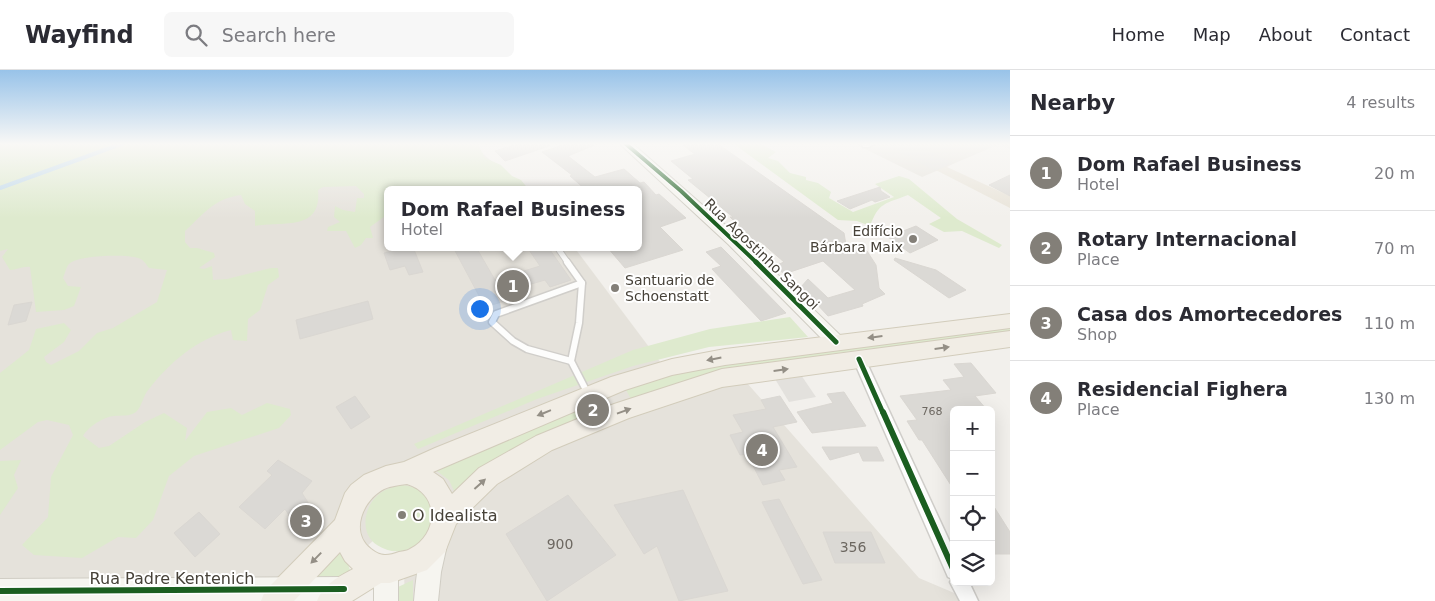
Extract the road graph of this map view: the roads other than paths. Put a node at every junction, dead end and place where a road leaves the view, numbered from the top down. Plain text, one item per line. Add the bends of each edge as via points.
1 (656, 169) edge
2 (560, 251) edge
3 (582, 283) junction
4 (1010, 321) edge
5 (1010, 339) edge
6 (836, 342) junction
7 (858, 360) junction
8 (571, 361) junction
9 (589, 395) junction
10 (407, 473) junction
11 (445, 518) junction
12 (346, 526) junction
13 (435, 544) junction
14 (950, 561) edge
15 (383, 569) junction
16 (962, 586) edge
17 (0, 590) edge
18 (280, 595) edge
19 (338, 595) edge
20 (386, 601) edge
21 (426, 601) edge
22 (969, 601) edge

1 - 6 street, Rua Agostinho Sangoi via 743,249
2 - 3 lane
3 - 8 lane via 579,323
3 - 8 lane via 496,314 492,322 527,349
4 -> 6 main road
7 -> 5 main road
6 -> 9 main road via 672,367
11 -> 7 main road via 505,464 544,443 605,418 722,378
7 - 14 street
8 - 9 lane
9 -> 10 main road via 442,455
10 - 11 main road via 423,478 435,487 443,501
10 - 12 main road via 386,476 366,487 352,505
11 - 13 main road
12 - 15 main road via 349,542 357,555
12 -> 18 main road
13 - 15 main road via 417,560
13 - 21 street
15 - 19 main road
15 - 20 street
16 - 22 street
17 - 18 street, Rua Padre Kentenich
18 - 19 street, Rua Padre Kentenich

